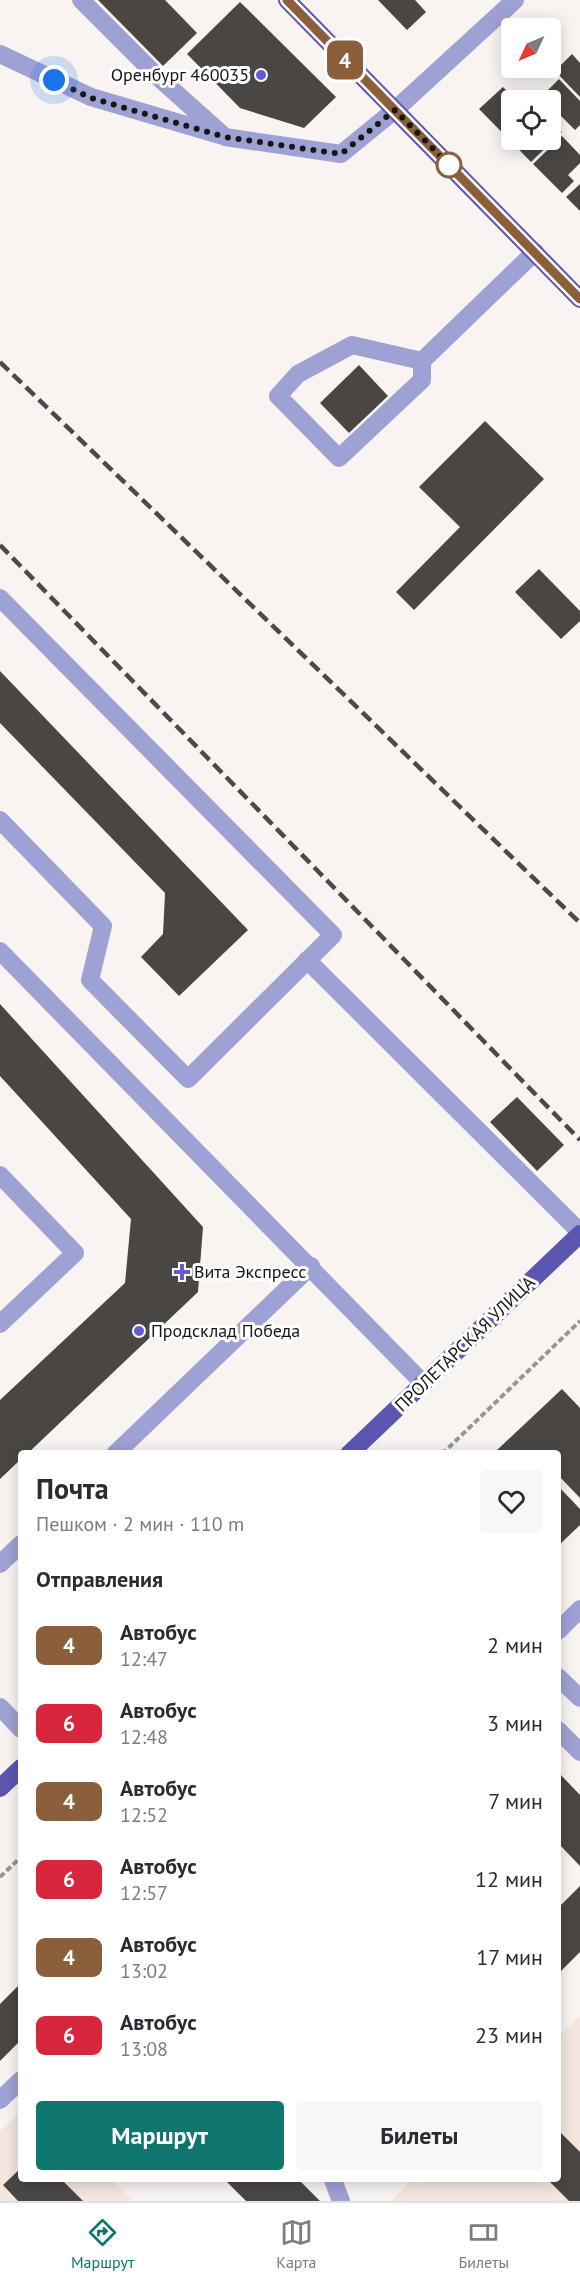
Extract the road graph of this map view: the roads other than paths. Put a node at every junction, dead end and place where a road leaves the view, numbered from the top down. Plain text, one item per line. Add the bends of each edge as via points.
1 (81, 0) edge
2 (287, 0) edge
3 (515, 0) edge
4 (0, 54) edge
5 (395, 110) junction
6 (225, 137) junction
7 (535, 252) junction
8 (580, 299) edge
9 (422, 361) junction
10 (0, 598) edge
11 (0, 820) edge
12 (0, 951) edge
13 (307, 960) junction
14 (0, 1175) edge
15 (580, 1233) edge
16 (311, 1266) junction
17 (0, 1324) edge
18 (423, 1383) junction
19 (119, 1450) edge
20 (353, 1450) edge
21 (18, 1547) edge
22 (0, 1564) edge
23 (580, 1608) edge
24 (561, 1628) edge
25 (561, 1680) edge
26 (580, 1698) edge
27 (0, 1707) edge
28 (18, 1726) edge
29 (561, 1733) edge
30 (580, 1752) edge
31 (18, 1771) edge
32 (0, 1788) edge
33 (18, 2083) edge
34 (0, 2100) edge
35 (334, 2182) edge
36 (341, 2201) edge

1 - 6 street
2 - 5 main road
3 - 5 street
4 - 6 street via 91,98
5 - 6 street via 341,154
5 - 7 main road
7 - 8 main road
7 - 9 street
9 - 9 street via 422,380 339,458 278,396 298,374 352,345
10 - 13 street via 333,935
11 - 13 street via 103,926 90,980 188,1079
12 - 16 street
13 - 15 street
14 - 17 street via 75,1253
15 - 18 main road, ПРОЛЕТАРСКАЯ УЛИЦА
16 - 18 street
16 - 19 street
18 - 20 main road, ПРОЛЕТАРСКАЯ УЛИЦА
21 - 22 street
23 - 24 street
25 - 26 street
27 - 28 street
29 - 30 street
31 - 32 main road
33 - 34 street
35 - 36 street

